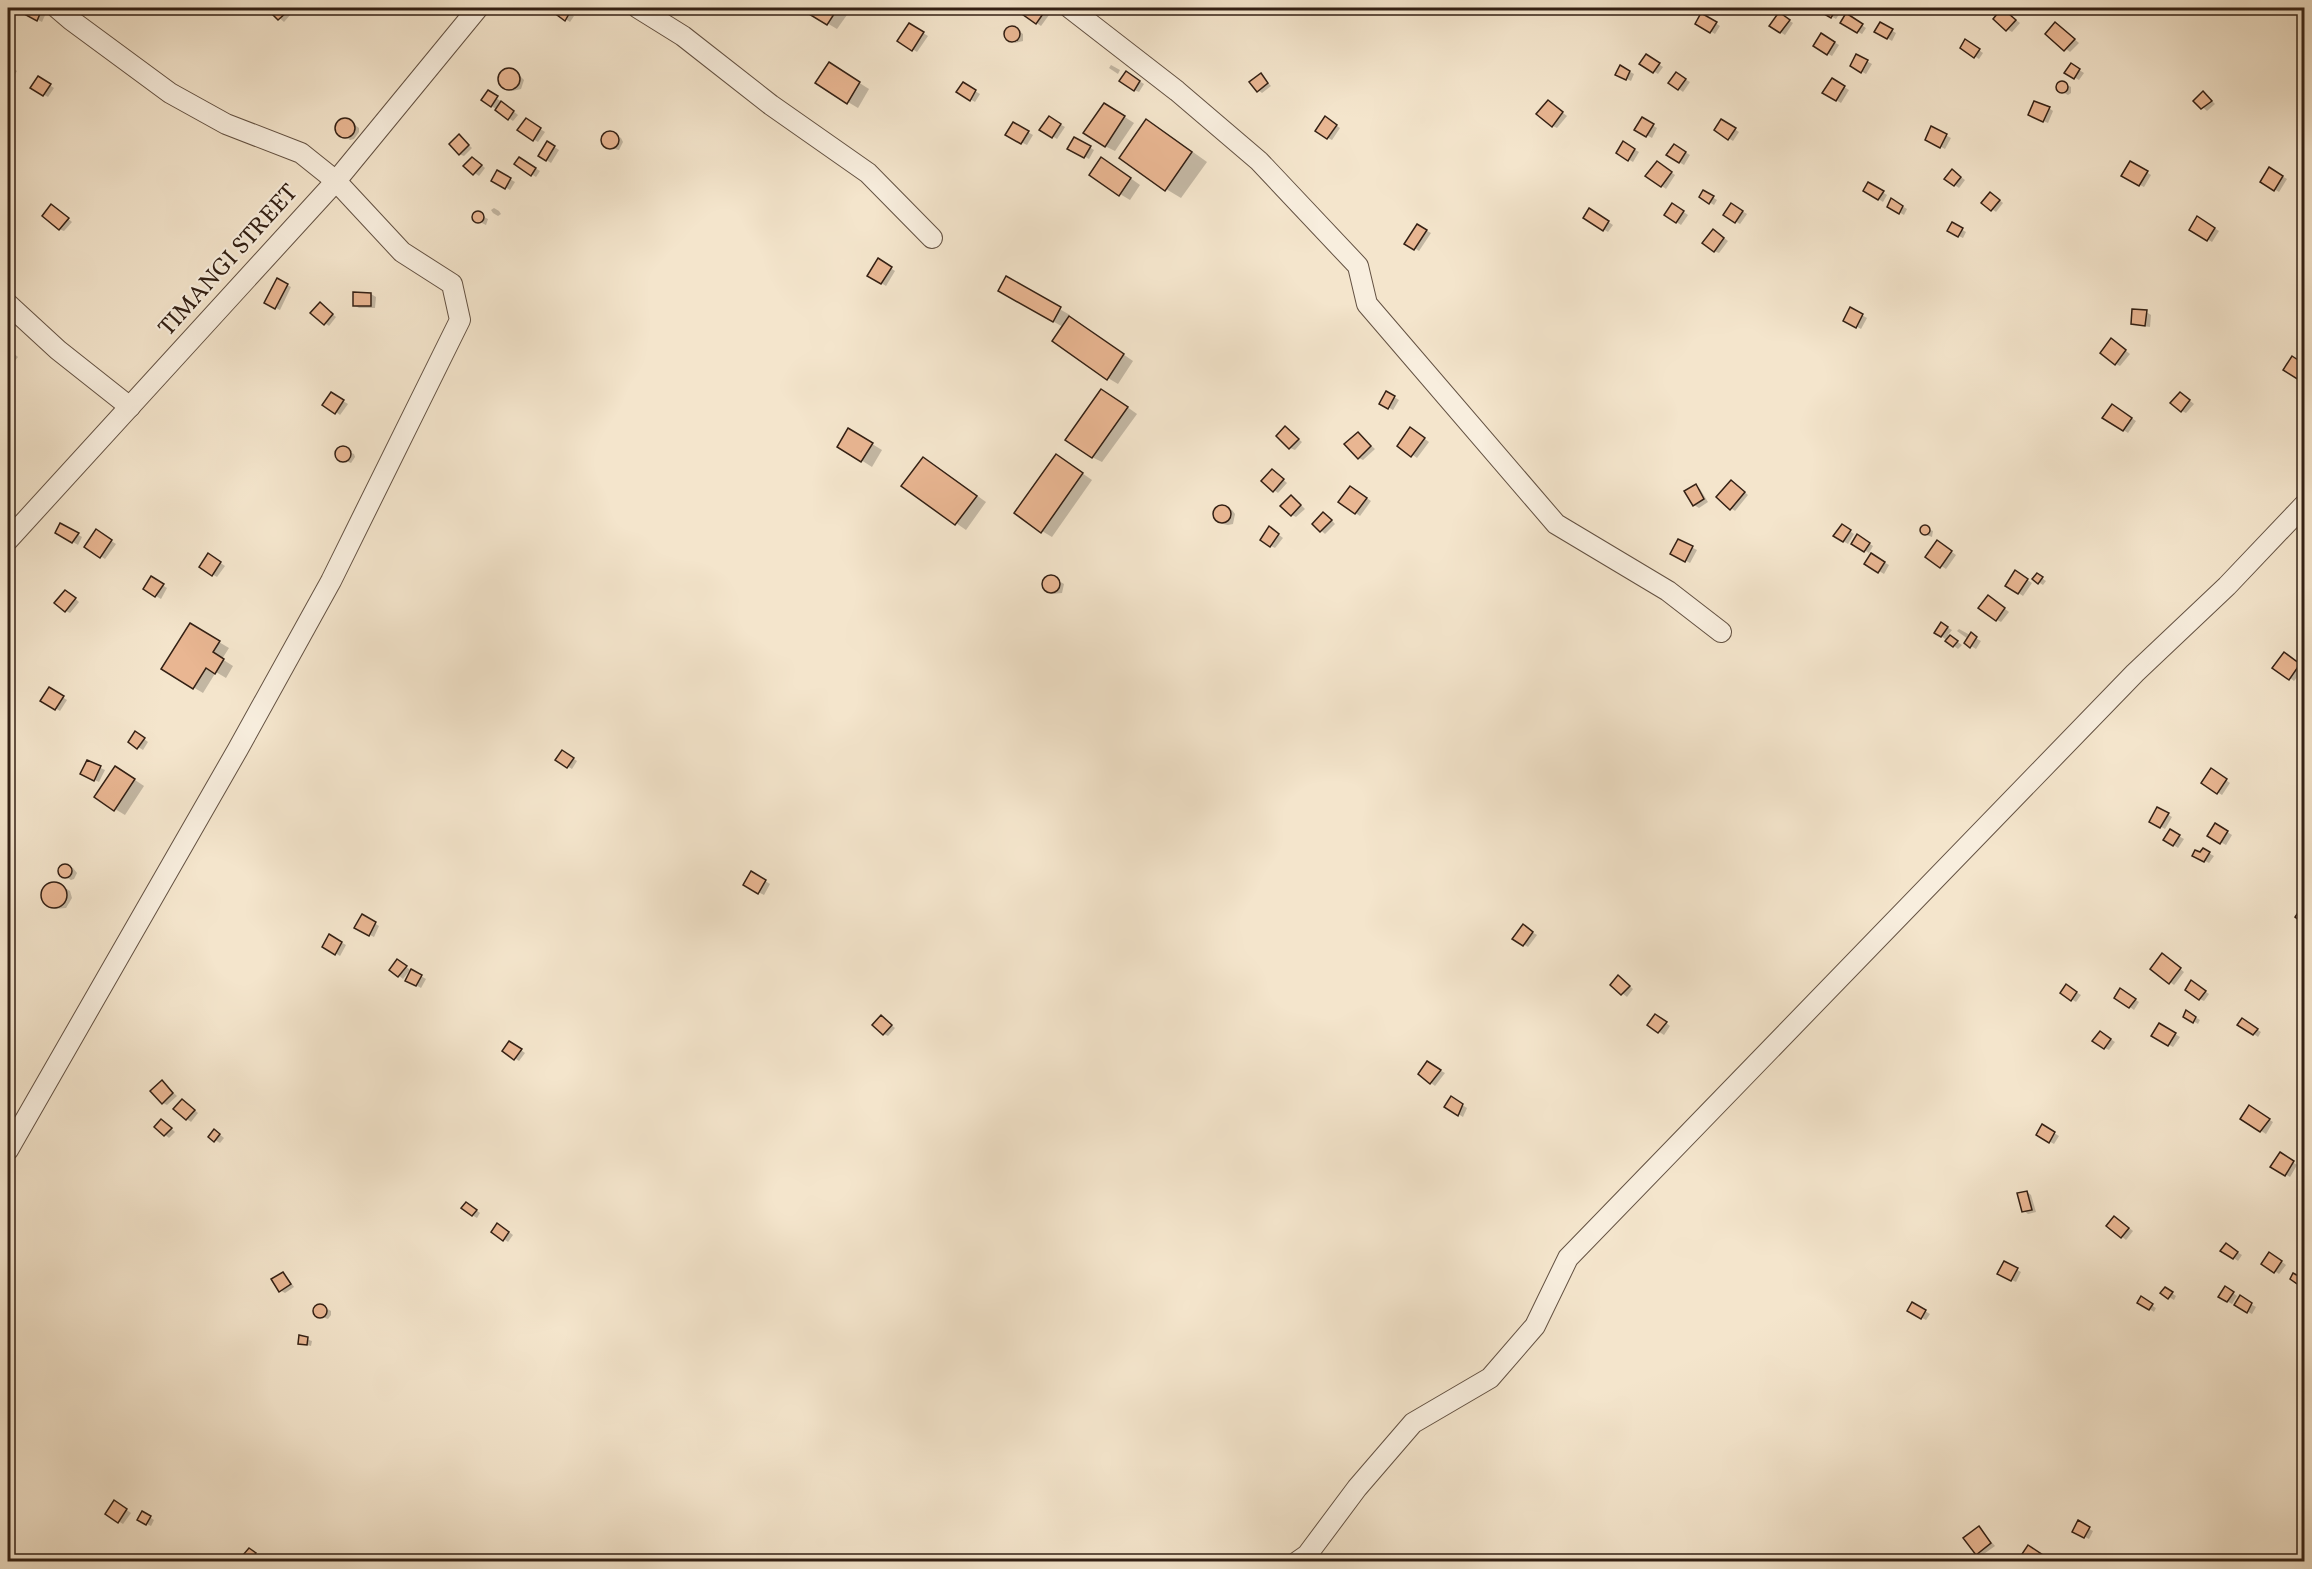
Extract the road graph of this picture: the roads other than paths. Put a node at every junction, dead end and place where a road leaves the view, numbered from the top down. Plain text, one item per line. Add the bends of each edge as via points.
1 (57, 8) edge
2 (478, 8) edge
3 (638, 8) edge
4 (1070, 8) edge
5 (336, 182) junction
6 (932, 238) dead end
7 (8, 304) edge
8 (130, 407) junction
9 (2304, 505) edge
10 (8, 540) edge
11 (1721, 632) dead end
12 (8, 1150) edge
13 (1297, 1562) edge

1 - 5 street via 170,93 226,124 301,153
2 - 5 street, TIMANGI STREET
3 - 6 street via 683,36 771,105 868,173
4 - 11 street via 1259,161 1343,250 1358,266 1367,304 1556,524 1668,591
5 - 8 street, TIMANGI STREET
5 - 12 street via 402,252 452,284 460,320 331,581
7 - 8 street
8 - 10 street, TIMANGI STREET
9 - 13 street via 2227,586 2135,673 1569,1258 1536,1326 1490,1378 1413,1423 1307,1555

